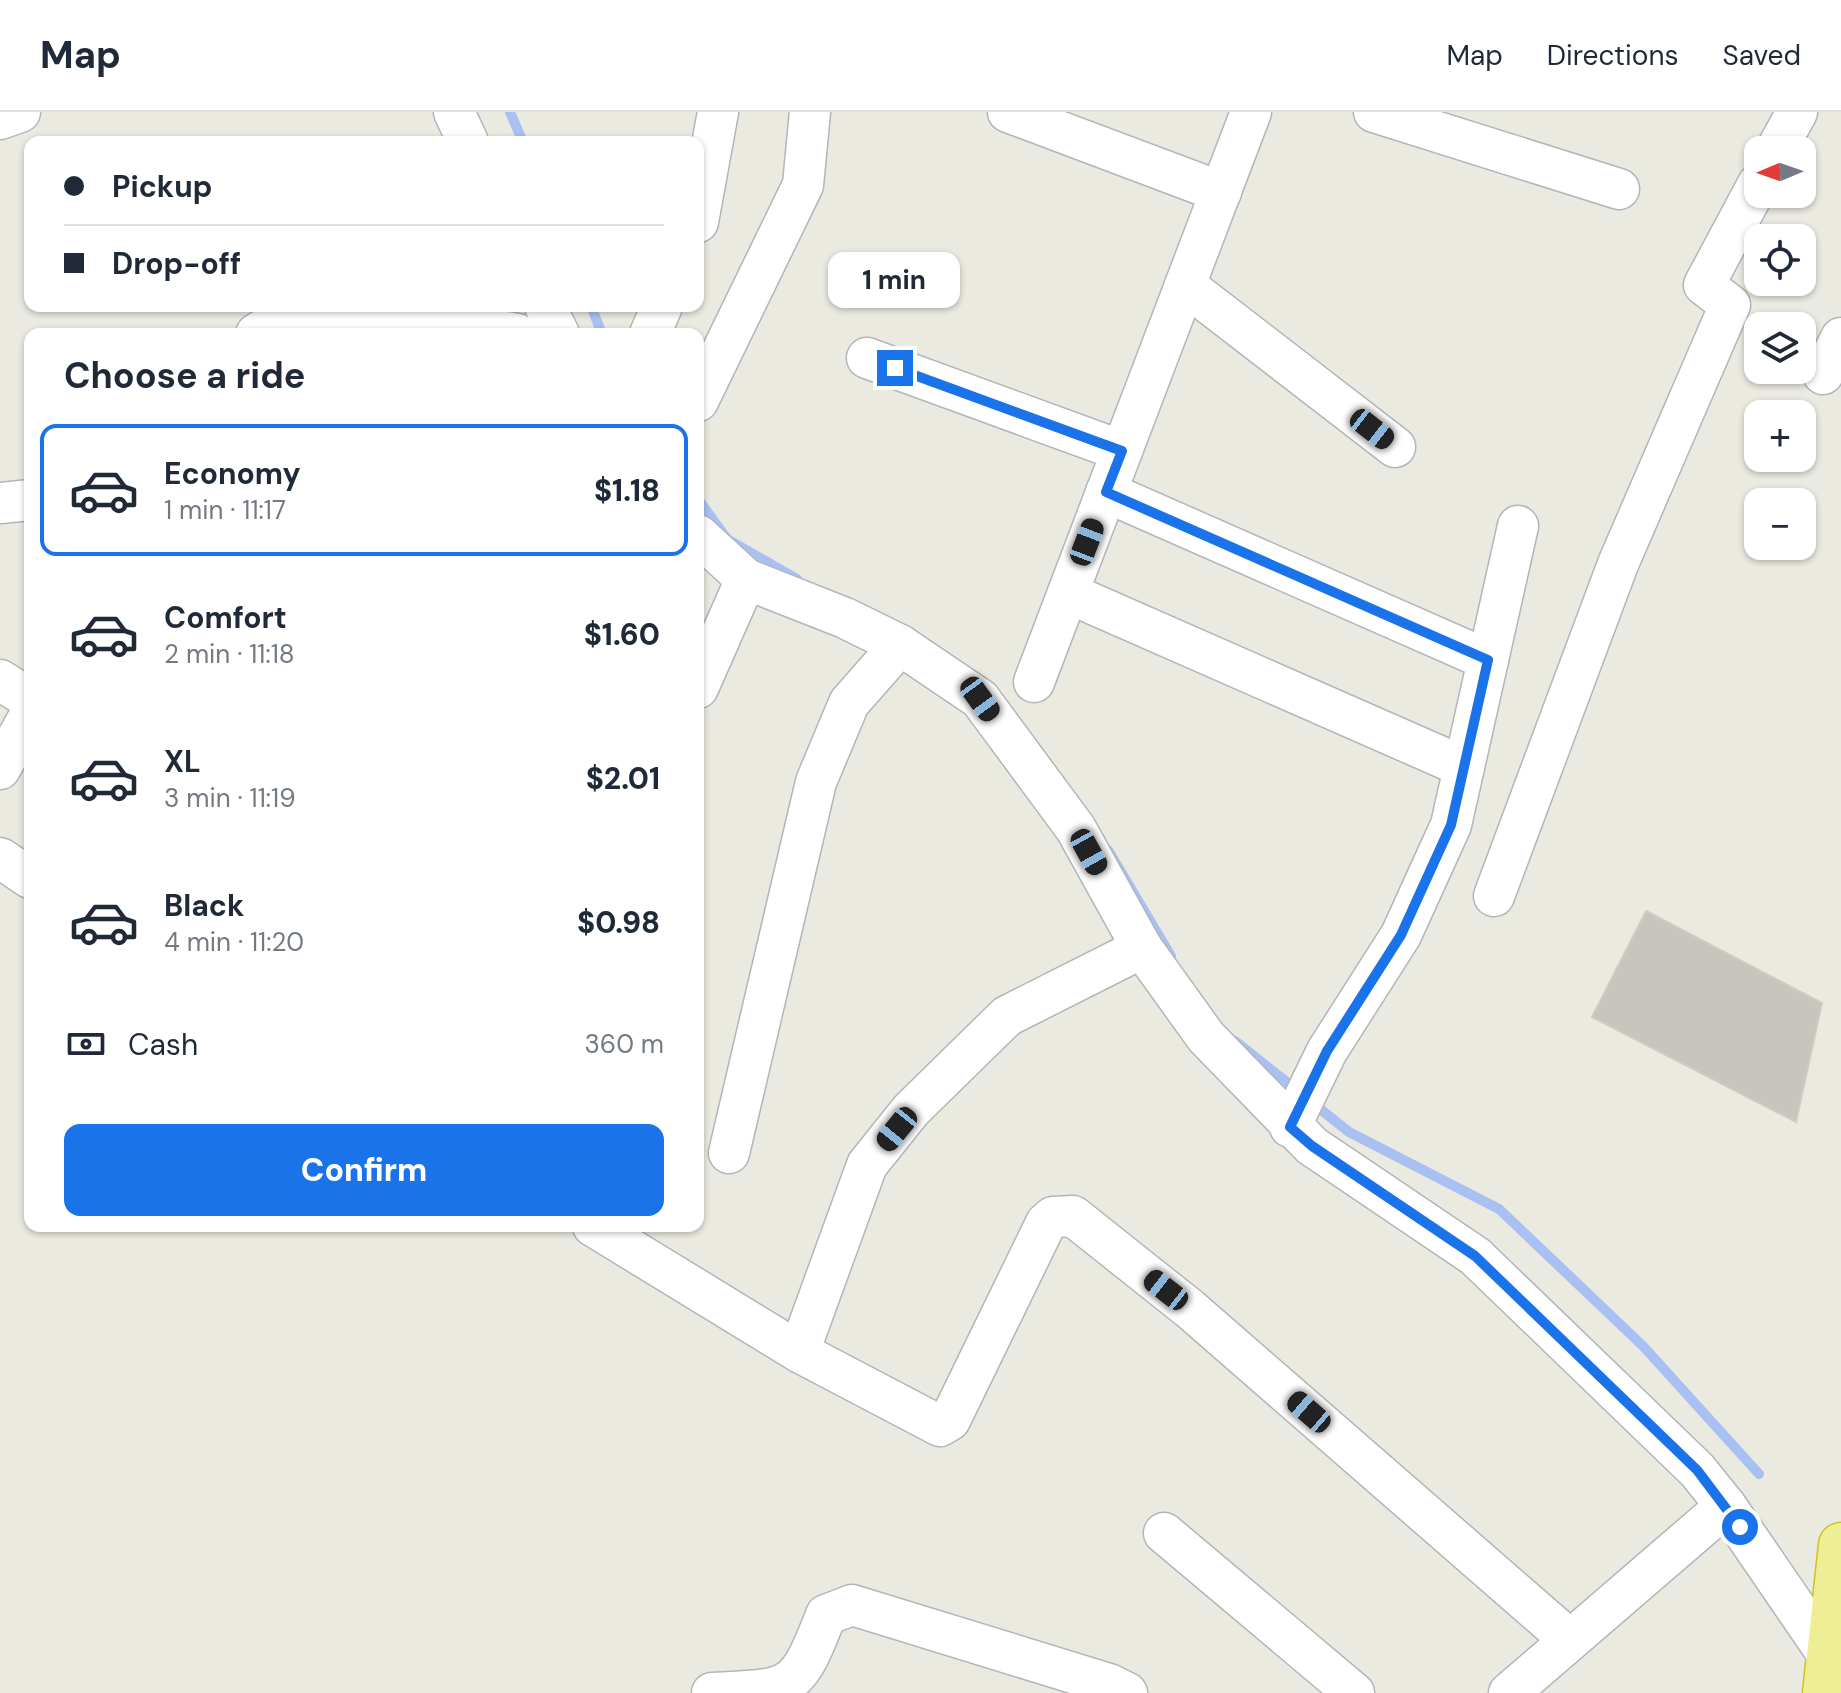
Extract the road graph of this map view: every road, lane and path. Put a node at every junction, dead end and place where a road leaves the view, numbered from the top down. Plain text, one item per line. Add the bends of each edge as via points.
1 (20, 112) edge
2 (454, 112) edge
3 (718, 112) edge
4 (810, 112) edge
5 (1008, 112) edge
6 (1251, 112) edge
7 (1374, 112) edge
8 (1797, 112) edge
9 (0, 119) edge
10 (465, 136) edge
11 (1784, 136) edge
12 (704, 189) edge
13 (1619, 189) dead end
14 (1221, 192) junction
15 (1745, 208) edge
16 (1185, 285) junction
17 (292, 312) edge
18 (379, 312) edge
19 (270, 328) edge
20 (471, 328) edge
21 (1841, 338) edge
22 (867, 358) dead end
23 (1823, 374) dead end
24 (704, 389) edge
25 (1395, 447) dead end
26 (1122, 451) junction
27 (1106, 492) junction
28 (24, 501) edge
29 (0, 503) edge
30 (1518, 526) dead end
31 (704, 540) edge
32 (746, 579) junction
33 (1068, 593) junction
34 (900, 645) junction
35 (1488, 660) junction
36 (704, 674) edge
37 (0, 680) edge
38 (1034, 682) dead end
39 (24, 695) edge
40 (24, 726) edge
41 (1464, 767) junction
42 (0, 769) edge
43 (0, 858) edge
44 (24, 874) edge
45 (1494, 896) dead end
46 (1142, 948) junction
47 (1292, 1122) junction
48 (729, 1153) dead end
49 (603, 1232) edge
50 (799, 1352) junction
51 (1726, 1506) junction
52 (1164, 1533) dead end
53 (1841, 1545) edge
54 (1570, 1640) junction
55 (1821, 1680) edge
56 (712, 1693) edge
57 (1127, 1693) edge
58 (1354, 1693) edge
59 (1509, 1693) edge

1 - 9 street
2 - 10 street
3 - 12 street
4 - 24 street via 803,185
5 - 14 street
6 - 14 street
7 - 13 street
8 - 11 street
14 - 16 street
15 - 45 street via 1704,285 1730,305 1618,564
16 - 25 street
16 - 26 street
17 - 19 street
18 - 20 street
21 - 23 street
22 - 26 street
26 - 27 street
27 - 33 street
27 - 35 street
28 - 29 street
30 - 35 street
31 - 32 street
32 - 34 street
32 - 36 street
33 - 38 street
33 - 41 street
34 - 46 street via 980,699 1076,829
34 - 48 street via 849,703 816,782
35 - 41 street
37 - 39 street
40 - 42 street
41 - 47 street via 1451,825 1401,935
43 - 44 street
46 - 47 street via 1206,1037
46 - 50 street via 1007,1016 911,1110 867,1165
47 - 51 street via 1312,1146 1475,1256 1697,1470
49 - 50 street
50 - 54 street via 940,1426 950,1420 1046,1223 1053,1217 1073,1216 1190,1309
51 - 54 street
51 - 55 street
52 - 58 street
53 - 55 highway
54 - 59 street
56 - 57 street via 770,1691 798,1677 826,1615 852,1605

